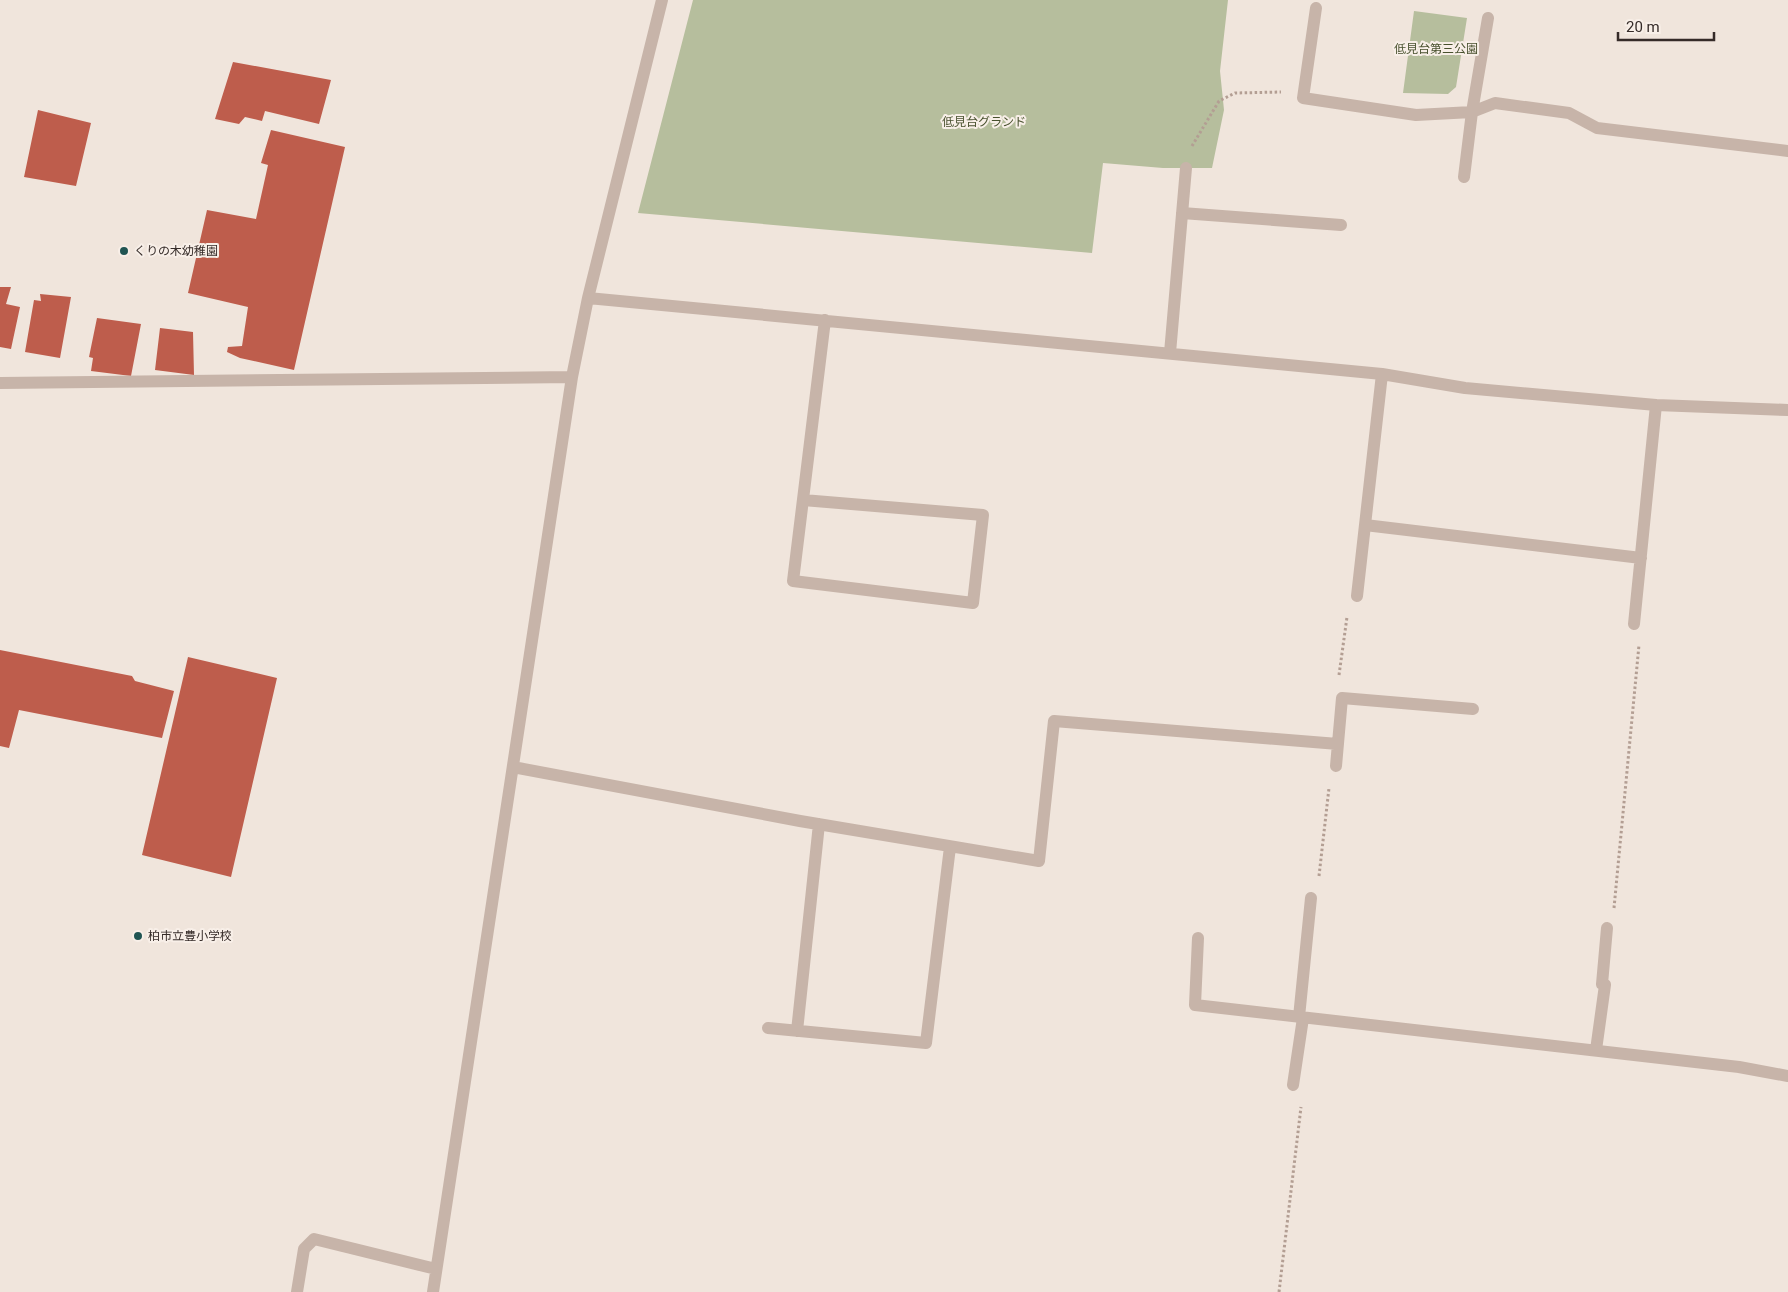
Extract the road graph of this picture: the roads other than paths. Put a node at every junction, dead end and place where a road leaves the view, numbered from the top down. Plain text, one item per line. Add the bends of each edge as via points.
1 (662, 0) edge
2 (1316, 8) dead end
3 (1488, 18) dead end
4 (1472, 112) junction
5 (1788, 151) edge
6 (1186, 168) road end
7 (1464, 177) dead end
8 (1182, 213) junction
9 (1340, 226) dead end
10 (588, 298) junction
11 (825, 320) junction
12 (1170, 353) junction
13 (1382, 374) junction
14 (572, 377) junction
15 (0, 383) edge
16 (1656, 405) junction
17 (1788, 410) edge
18 (803, 500) junction
19 (1365, 525) junction
20 (1641, 558) junction
21 (1357, 596) road end
22 (1634, 624) road end
23 (1473, 708) dead end
24 (1338, 744) junction
25 (1336, 766) road end
26 (513, 767) junction
27 (818, 824) junction
28 (950, 847) junction
29 (1310, 898) road end
30 (1607, 928) road end
31 (1198, 938) dead end
32 (1301, 1017) junction
33 (768, 1028) dead end
34 (796, 1030) junction
35 (1596, 1050) junction
36 (1788, 1076) edge
37 (1293, 1085) road end
38 (436, 1269) junction
39 (297, 1292) edge
40 (433, 1292) edge

1 - 10 street
2 - 4 street via 1303,98 1416,116
3 - 4 street
4 - 5 street via 1495,103 1570,113 1597,128
4 - 7 street
6 - 8 street
8 - 9 street
8 - 12 street
10 - 11 street
10 - 14 street
11 - 12 street
11 - 18 street
12 - 13 street
13 - 16 street via 1465,388
13 - 19 street
14 - 15 street
14 - 26 street
16 - 17 street
16 - 20 street
18 - 18 street via 793,581 973,603 982,515
19 - 20 street
19 - 21 street
20 - 22 street
23 - 24 street via 1342,698
24 - 25 street
24 - 28 street via 1054,720 1039,861
26 - 27 street
26 - 38 street
27 - 28 street
27 - 34 street
28 - 34 street via 926,1043
29 - 32 street
30 - 35 street via 1602,984 1605,985
31 - 32 street via 1195,1005
32 - 35 street
32 - 37 street
33 - 34 street
35 - 36 street
38 - 39 street via 314,1239 304,1249
38 - 40 street

